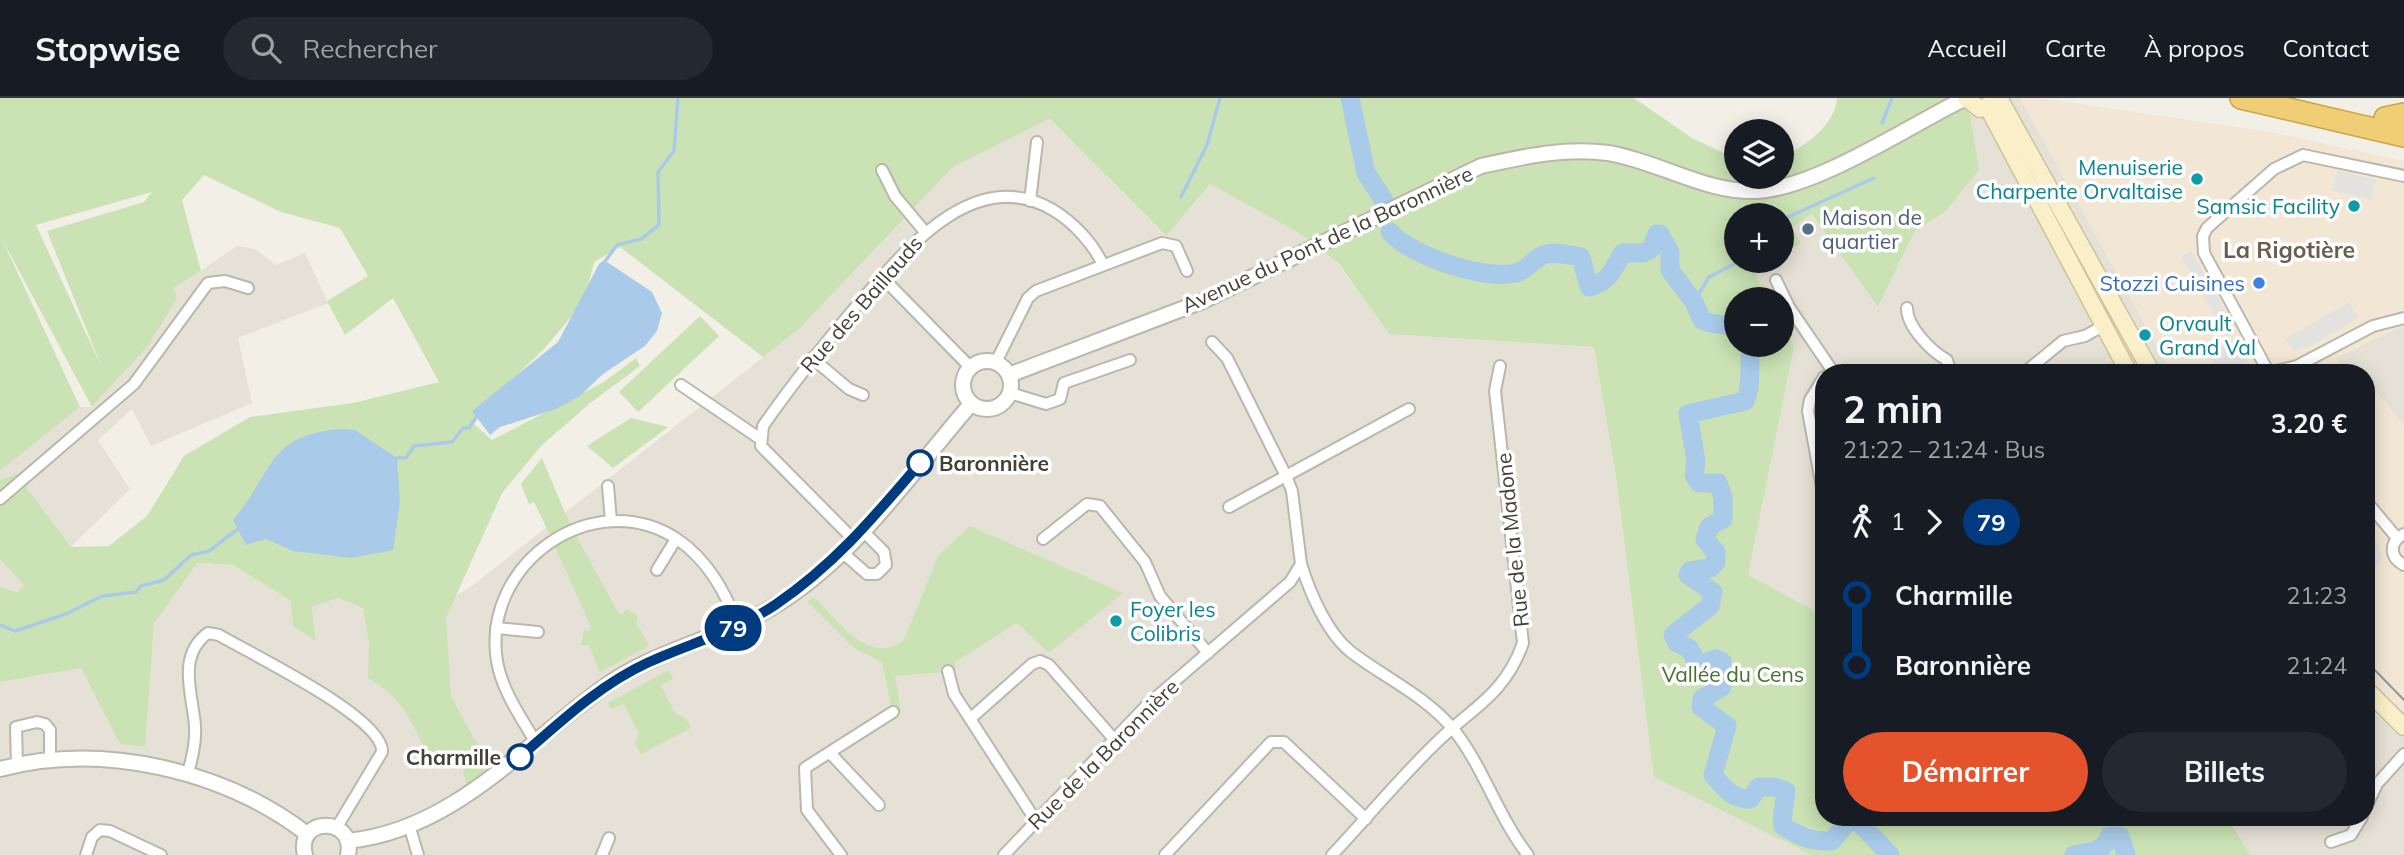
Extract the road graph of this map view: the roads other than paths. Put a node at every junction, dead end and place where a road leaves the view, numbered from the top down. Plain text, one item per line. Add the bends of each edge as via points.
1 (1966, 98) edge
2 (2241, 98) edge
3 (2297, 98) edge
4 (1995, 101) edge
5 (2318, 117) junction
6 (2398, 118) edge
7 (2404, 136) edge
8 (1037, 142) dead end
9 (2404, 148) edge
10 (882, 170) dead end
11 (2404, 176) edge
12 (1030, 201) junction
13 (925, 232) junction
14 (1103, 265) junction
15 (1187, 271) dead end
16 (882, 277) junction
17 (1776, 280) dead end
18 (248, 288) dead end
19 (1907, 308) dead end
20 (2404, 319) edge
21 (2103, 326) junction
22 (1212, 342) dead end
23 (812, 358) junction
24 (1130, 360) dead end
25 (996, 362) junction
26 (1824, 364) edge
27 (1948, 364) edge
28 (2035, 364) edge
29 (2124, 364) edge
30 (2147, 364) edge
31 (2264, 364) edge
32 (2301, 364) edge
33 (1500, 366) dead end
34 (970, 367) junction
35 (1009, 375) junction
36 (681, 385) dead end
37 (1010, 393) junction
38 (1815, 393) edge
39 (863, 395) dead end
40 (971, 404) junction
41 (1409, 409) dead end
42 (760, 438) junction
43 (1815, 449) edge
44 (1286, 476) junction
45 (608, 486) dead end
46 (0, 499) edge
47 (1229, 507) dead end
48 (2375, 510) edge
49 (611, 521) junction
50 (859, 535) junction
51 (2400, 536) edge
52 (676, 539) junction
53 (1044, 539) dead end
54 (843, 553) junction
55 (1301, 564) junction
56 (2404, 565) edge
57 (657, 570) dead end
58 (738, 625) junction
59 (496, 628) junction
60 (538, 632) dead end
61 (1208, 653) junction
62 (948, 671) dead end
63 (2375, 698) edge
64 (892, 712) dead end
65 (970, 719) junction
66 (2404, 727) edge
67 (1452, 728) junction
68 (1113, 738) junction
69 (536, 743) junction
70 (830, 753) junction
71 (2404, 754) edge
72 (50, 760) junction
73 (18, 764) junction
74 (0, 769) edge
75 (187, 775) junction
76 (2375, 788) edge
77 (879, 805) dead end
78 (1366, 818) junction
79 (1035, 821) junction
80 (409, 825) junction
81 (2356, 826) edge
82 (337, 827) junction
83 (307, 834) junction
84 (609, 838) dead end
85 (2331, 842) dead end
86 (348, 848) edge
87 (86, 855) edge
88 (161, 855) edge
89 (305, 855) edge
90 (418, 855) edge
91 (602, 855) edge
92 (841, 855) edge
93 (1004, 855) edge
94 (1165, 855) edge
95 (1332, 855) edge
96 (1528, 855) edge

1 - 4 main road via 1976,108
1 - 35 street, Avenue du Pont de la Baronnière via 1798,182 1756,191 1713,185 1609,153 1582,151 1481,166 1203,300
2 - 5 highway
3 - 6 highway
4 - 21 main road
4 - 30 main road
5 - 7 highway
5 - 9 highway via 2340,131
8 - 12 street
10 - 13 street via 895,196
11 - 31 street via 2303,155 2274,169 2207,228 2204,253
12 - 13 street, Rue des Baillauds via 986,201 953,213
12 - 14 street, Rue des Baillauds via 1072,224
13 - 16 street, Rue des Baillauds
14 - 15 street via 1169,243 1176,246
14 - 25 street via 1028,298
16 - 23 street, Rue des Baillauds
16 - 34 street
17 - 26 street
18 - 46 street via 225,281 208,283 134,384
19 - 27 street via 1910,320 1934,353
20 - 32 street via 2373,326
21 - 28 street via 2063,341
21 - 29 main road
22 - 44 street via 1227,358
23 - 39 street
23 - 42 street, Rue des Baillauds via 763,426
24 - 37 street via 1065,383 1060,399 1046,404
25 - 34 street via 981,361
25 - 35 street
33 - 67 street, Rue de la Madone via 1495,391 1523,643 1514,670 1490,698
34 - 40 street via 962,386
35 - 37 street
36 - 42 street
37 - 40 street via 992,409
38 - 43 street via 1808,411
40 - 50 street
41 - 44 street
42 - 50 street via 761,446
44 - 47 street
44 - 55 street
45 - 49 street
48 - 51 street
49 - 52 street via 645,525
49 - 59 street via 575,528 534,553 510,584
50 - 54 street
50 - 54 street via 884,552 886,565 881,571 867,574
51 - 56 street via 2393,555
52 - 57 street
52 - 58 street via 712,573
53 - 61 street via 1087,505 1100,506 1145,562 1160,596
54 - 58 street via 774,607
55 - 61 street, Rue de la Baronnière via 1290,582
55 - 67 street via 1334,633 1349,650 1435,710
58 - 69 street via 648,662 608,685
59 - 60 street
59 - 69 street via 497,664 504,685
61 - 68 street, Rue de la Baronnière
62 - 65 street via 954,694
63 - 66 main road
64 - 70 street
65 - 68 street via 1040,661 1049,665
65 - 79 street
67 - 78 street, Rue de la Madone
67 - 96 street
68 - 79 street, Rue de la Baronnière
69 - 80 street via 463,798
70 - 77 street
70 - 92 street via 805,768 803,779 807,810
71 - 76 street
72 - 73 street
72 - 73 street via 50,730 45,724 21,724 14,734
72 - 75 street via 129,762
73 - 74 street
75 - 82 street via 195,724 187,688 190,663 199,639 219,635 348,709 383,743
75 - 83 street via 252,800
78 - 94 street via 1284,742 1271,741
78 - 95 street, Rue de la Madone
79 - 93 street, Rue de la Baronnière
80 - 86 street
80 - 90 street
81 - 85 street via 2351,835
82 - 83 street via 320,825
82 - 86 street
83 - 89 street
84 - 91 street
87 - 88 street via 92,837 100,830

